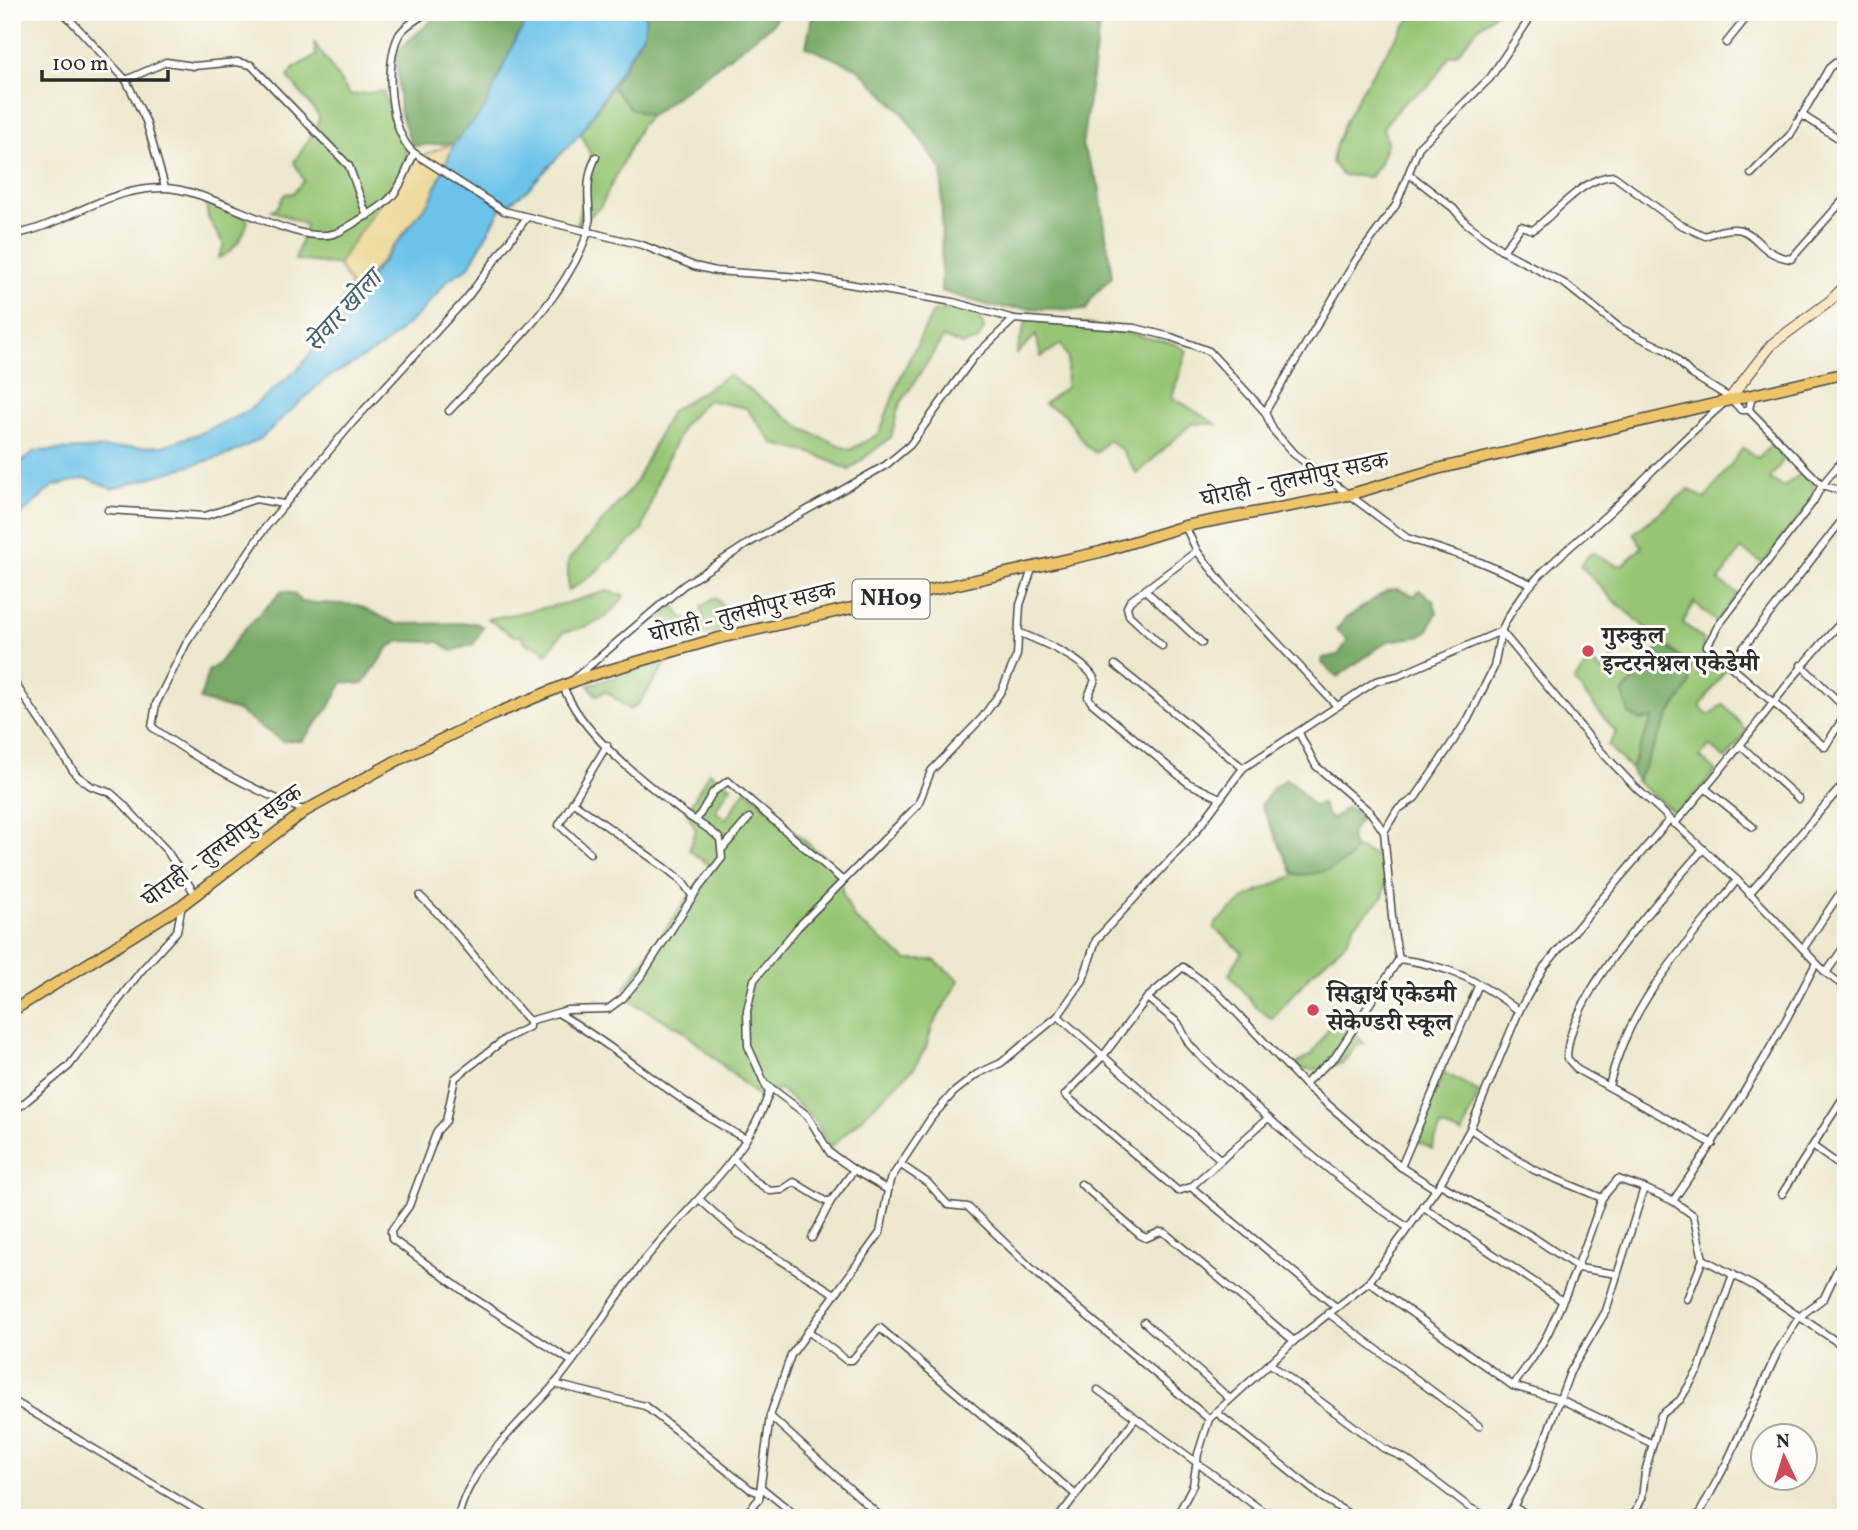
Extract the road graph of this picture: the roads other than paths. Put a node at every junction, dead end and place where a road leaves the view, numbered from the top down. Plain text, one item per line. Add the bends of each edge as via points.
1 (63, 12) edge
2 (429, 12) edge
3 (1525, 12) edge
4 (1751, 12) edge
5 (1726, 43) dead end
6 (1846, 74) edge
7 (126, 79) junction
8 (1802, 115) junction
9 (1846, 143) edge
10 (414, 153) junction
11 (596, 157) dead end
12 (1409, 174) junction
13 (1751, 174) dead end
14 (165, 187) junction
15 (1846, 197) edge
16 (367, 216) junction
17 (527, 217) junction
18 (589, 233) junction
19 (12, 235) edge
20 (1503, 250) junction
21 (1846, 285) edge
22 (1014, 319) junction
23 (1846, 373) edge
24 (1752, 395) junction
25 (1730, 398) junction
26 (1749, 410) junction
27 (449, 411) dead end
28 (1265, 412) junction
29 (1846, 456) edge
30 (1822, 485) junction
31 (1846, 492) edge
32 (1348, 495) junction
33 (283, 504) junction
34 (108, 510) dead end
35 (1846, 515) edge
36 (1185, 526) junction
37 (1196, 551) junction
38 (1033, 566) junction
39 (1529, 583) junction
40 (1145, 590) junction
41 (1846, 617) edge
42 (1501, 631) junction
43 (1018, 632) junction
44 (1202, 643) dead end
45 (1161, 646) dead end
46 (1115, 665) dead end
47 (1730, 665) junction
48 (1801, 665) junction
49 (12, 679) edge
50 (565, 686) junction
51 (1774, 705) junction
52 (1336, 706) junction
53 (1846, 711) edge
54 (1299, 733) junction
55 (607, 745) junction
56 (1742, 747) junction
57 (1243, 768) junction
58 (1846, 781) edge
59 (1706, 789) junction
60 (1220, 798) junction
61 (1799, 799) dead end
62 (573, 803) junction
63 (305, 811) junction
64 (749, 818) dead end
65 (696, 821) junction
66 (1672, 822) junction
67 (1753, 827) dead end
68 (1384, 832) junction
69 (723, 848) junction
70 (1703, 849) junction
71 (590, 853) dead end
72 (842, 880) junction
73 (1737, 880) junction
74 (1846, 884) edge
75 (195, 894) junction
76 (1749, 894) junction
77 (420, 896) dead end
78 (693, 897) junction
79 (182, 905) junction
80 (1846, 944) edge
81 (1803, 949) junction
82 (1399, 959) junction
83 (1816, 963) junction
84 (1826, 973) junction
85 (1479, 984) junction
86 (1846, 988) edge
87 (1147, 998) junction
88 (12, 1011) edge
89 (1519, 1011) junction
90 (558, 1013) junction
91 (1058, 1016) junction
92 (529, 1021) junction
93 (1103, 1056) junction
94 (1304, 1084) junction
95 (766, 1085) junction
96 (1609, 1086) junction
97 (1846, 1093) edge
98 (12, 1114) edge
99 (1268, 1118) junction
100 (1471, 1129) junction
101 (746, 1139) junction
102 (1713, 1144) junction
103 (1814, 1147) junction
104 (733, 1158) junction
105 (1221, 1160) junction
106 (901, 1165) junction
107 (1401, 1167) junction
108 (854, 1170) junction
109 (1846, 1170) edge
110 (1081, 1184) dead end
111 (1437, 1186) junction
112 (1191, 1187) junction
113 (1644, 1188) junction
114 (888, 1190) junction
115 (1782, 1194) dead end
116 (1602, 1198) junction
117 (699, 1199) junction
118 (1673, 1200) junction
119 (831, 1201) junction
120 (1422, 1206) junction
121 (1407, 1227) junction
122 (812, 1238) dead end
123 (1846, 1251) edge
124 (1703, 1259) junction
125 (1579, 1268) junction
126 (1617, 1274) junction
127 (1733, 1274) junction
128 (1369, 1282) junction
129 (835, 1294) junction
130 (1687, 1299) dead end
131 (1561, 1300) junction
132 (1336, 1307) junction
133 (1328, 1313) junction
134 (1799, 1317) junction
135 (1144, 1322) dead end
136 (808, 1331) junction
137 (1294, 1340) junction
138 (1846, 1348) edge
139 (571, 1361) junction
140 (1269, 1363) junction
141 (555, 1384) junction
142 (1513, 1385) junction
143 (1098, 1390) dead end
144 (1230, 1399) junction
145 (12, 1400) edge
146 (1562, 1400) junction
147 (1216, 1412) junction
148 (770, 1416) junction
149 (1135, 1419) junction
150 (1209, 1419) junction
151 (1479, 1426) dead end
152 (1653, 1444) junction
153 (1196, 1463) junction
154 (761, 1490) junction
155 (1076, 1495) junction
156 (1513, 1507) junction
157 (210, 1518) edge
158 (458, 1518) edge
159 (742, 1518) edge
160 (799, 1518) edge
161 (882, 1518) edge
162 (1058, 1518) edge
163 (1175, 1518) edge
164 (1272, 1518) edge
165 (1356, 1518) edge
166 (1490, 1518) edge
167 (1505, 1518) edge
168 (1535, 1518) edge
169 (1632, 1518) edge
170 (1697, 1518) edge

1 - 7 street
2 - 10 street via 400,33 389,69 396,119
3 - 12 street via 1528,21 1490,78 1419,147
4 - 5 street
6 - 8 street via 1835,63 1829,68
7 - 14 street via 146,121
7 - 16 street via 166,62 250,65 349,166
8 - 9 street
8 - 13 street via 1790,135
10 - 16 street via 395,197
10 - 17 street via 504,211
11 - 18 street via 586,188
12 - 20 street
12 - 28 street via 1396,205 1356,260
14 - 16 street via 321,234 334,234
14 - 19 street via 114,196
15 - 20 street via 1791,259 1779,258 1740,228 1727,227 1705,236 1614,176 1602,176 1566,199 1533,230 1521,226
17 - 18 street
17 - 33 street via 467,298
18 - 22 street via 642,245 705,269 814,278 953,302
18 - 27 street via 554,298
20 - 25 street via 1565,284 1620,328 1668,351 1691,374
21 - 25 street via 1772,344
22 - 28 street via 1135,328 1209,351
22 - 50 street via 973,358 910,445 861,481 750,542 684,585
23 - 24 main road, घोराही - तुलसीपुर सडक / NH09
24 - 25 main road, घोराही - तुलसीपुर सडक / NH09
24 - 26 street
25 - 26 street via 1741,410
25 - 32 main road, घोराही - तुलसीपुर सडक / NH09
25 - 39 street
26 - 30 street
28 - 32 street via 1273,430 1294,454
29 - 30 street
30 - 31 street
30 - 47 street via 1707,646
32 - 36 main road, घोराही - तुलसीपुर सडक / NH09
32 - 39 street via 1407,538
33 - 34 street via 256,499 205,516
33 - 63 street via 187,642 151,719 152,727 167,739 262,793
35 - 47 street
36 - 37 street
36 - 38 main road, घोराही - तुलसीपुर सडक / NH09 via 1100,552
37 - 40 street
37 - 52 street
38 - 43 street via 1020,605
38 - 50 main road, घोराही - तुलसीपुर सडक / NH09 via 719,638
39 - 42 street
40 - 44 street
40 - 45 street via 1130,601 1129,615
41 - 48 street
42 - 52 street via 1398,676 1376,681
42 - 66 street via 1599,749
42 - 68 street via 1494,667 1468,719 1415,798 1397,810
43 - 60 street via 1053,647 1087,670 1095,680 1088,697 1092,703 1188,783
43 - 72 street via 1017,655 1002,690 931,771 918,805
46 - 57 street
47 - 51 street
48 - 51 street
48 - 53 street
49 - 75 street via 76,775 124,804 167,851
50 - 55 street via 571,706
50 - 63 main road, घोराही - तुलसीपुर सडक / NH09 via 408,755
51 - 53 street via 1825,747
51 - 56 street
52 - 54 street
54 - 57 street
54 - 68 street via 1316,766 1371,813
55 - 62 street
55 - 65 street via 651,789
56 - 59 street
56 - 61 street
57 - 60 street
58 - 76 street
59 - 66 street
59 - 67 street
60 - 91 street via 1194,834 1096,940 1083,980
62 - 71 street via 559,825
62 - 78 street via 667,869
63 - 75 main road, घोराही - तुलसीपुर सडक / NH09
64 - 69 street
65 - 69 street via 715,833
65 - 72 street via 713,792 728,781
66 - 70 street
66 - 89 street via 1575,928 1544,967
68 - 82 street
69 - 78 street via 722,858
70 - 73 street
70 - 96 street via 1606,968 1579,1013 1567,1058 1578,1070
72 - 95 street via 763,966 749,994 748,1046
73 - 76 street
73 - 96 street via 1655,982 1616,1053
74 - 81 street
75 - 79 main road, घोराही - तुलसीपुर सडक / NH09
76 - 81 street
77 - 92 street via 456,930
78 - 90 street via 623,998 608,1009
79 - 88 main road, घोराही - तुलसीपुर सडक / NH09
79 - 98 street via 177,931 69,1066
80 - 84 street
81 - 83 street
82 - 85 street via 1443,966
82 - 94 street via 1335,1057
83 - 84 street
83 - 102 street via 1782,1031
84 - 86 street
85 - 89 street
85 - 107 street
87 - 93 street
87 - 94 street via 1183,967 1217,992
87 - 99 street via 1178,1023 1198,1054
89 - 100 street
90 - 92 street
90 - 101 street
91 - 93 street
91 - 106 street via 1001,1063 953,1093
92 - 139 street via 529,1027 455,1077 446,1121 437,1131 409,1206 391,1231 392,1239 469,1295
93 - 105 street
93 - 112 street via 1065,1095 1178,1191
94 - 107 street
95 - 101 street via 765,1104
95 - 108 street via 807,1115 830,1153
96 - 102 street
97 - 103 street
99 - 105 street
99 - 121 street via 1356,1194
100 - 111 street
100 - 116 street via 1534,1170
101 - 104 street
102 - 118 street
103 - 109 street
103 - 115 street
104 - 117 street
104 - 119 street via 770,1191 794,1182
105 - 112 street
106 - 114 street
106 - 150 street via 928,1183 948,1205 968,1207 1032,1269
107 - 111 street
108 - 114 street
108 - 119 street
110 - 137 street via 1140,1235 1166,1233
111 - 120 street
111 - 125 street via 1533,1237
112 - 132 street
113 - 116 street via 1618,1179
113 - 118 street
113 - 126 street
114 - 129 street via 880,1233
116 - 125 street
117 - 129 street via 737,1233
117 - 139 street via 644,1260
118 - 124 street via 1693,1215
119 - 122 street
120 - 121 street
120 - 131 street
121 - 128 street
123 - 134 street via 1824,1298
124 - 127 street
124 - 130 street
125 - 126 street
125 - 131 street
126 - 146 street via 1606,1311 1570,1372
127 - 134 street
127 - 152 street via 1699,1368 1680,1400 1661,1415
128 - 132 street
128 - 142 street
129 - 136 street
131 - 142 street via 1549,1332
132 - 133 street
133 - 137 street
133 - 151 street
134 - 138 street
134 - 170 street
135 - 144 street
136 - 148 street via 791,1355
136 - 155 street via 852,1360 880,1328
137 - 140 street
139 - 141 street
140 - 144 street
140 - 166 street via 1383,1448
141 - 154 street via 645,1406 750,1489
141 - 158 street via 495,1451 462,1499
142 - 146 street
143 - 149 street
144 - 147 street
145 - 157 street
146 - 152 street
146 - 156 street
147 - 150 street
147 - 165 street via 1323,1498
148 - 154 street
148 - 161 street
149 - 153 street
149 - 155 street
150 - 153 street
152 - 169 street via 1642,1497
153 - 163 street via 1193,1485
153 - 164 street
154 - 159 street via 760,1499
154 - 160 street
155 - 162 street
156 - 167 street
156 - 168 street

